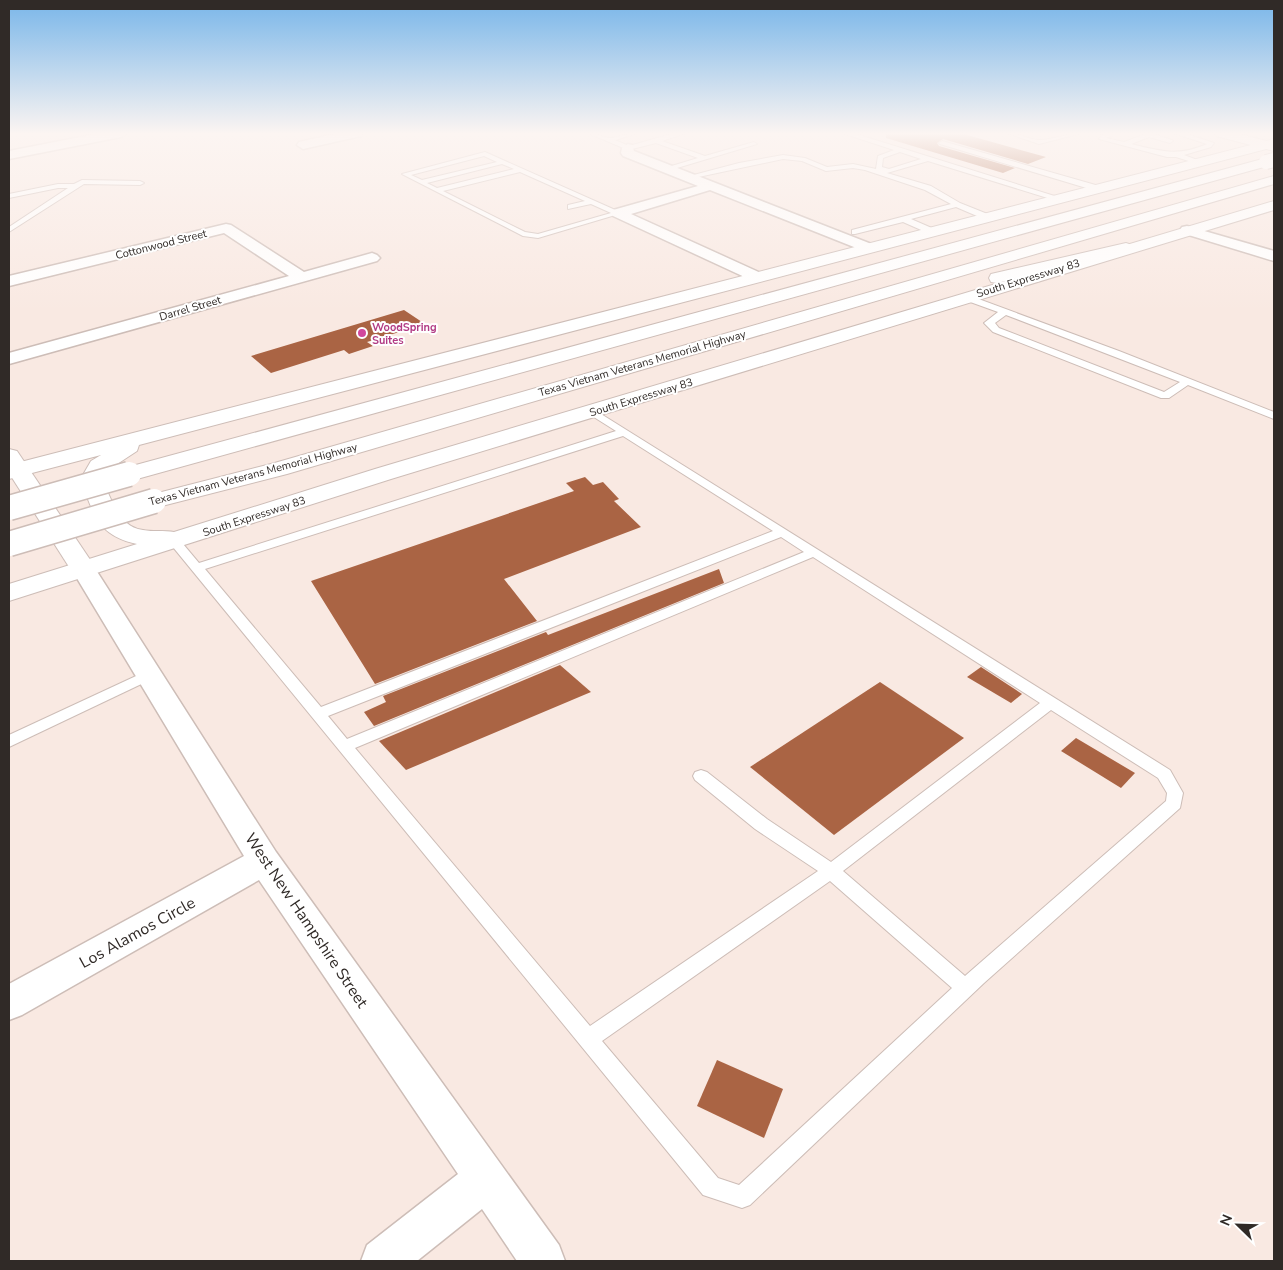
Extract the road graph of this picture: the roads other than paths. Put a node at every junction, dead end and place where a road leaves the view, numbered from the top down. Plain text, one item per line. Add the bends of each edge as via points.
1 (27, 192) edge
2 (66, 192) edge
3 (440, 192) edge
4 (579, 192) edge
5 (689, 192) edge
6 (727, 192) edge
7 (935, 192) edge
8 (1038, 192) edge
9 (1079, 192) edge
10 (1088, 192) edge
11 (1133, 192) edge
12 (1232, 192) edge
13 (556, 194) dead end
14 (577, 195) junction
15 (9, 196) edge
16 (1057, 198) junction
17 (592, 201) junction
18 (957, 205) junction
19 (1274, 205) edge
20 (571, 207) dead end
21 (618, 213) junction
22 (987, 217) junction
23 (904, 219) junction
24 (9, 230) edge
25 (1187, 230) junction
26 (931, 231) junction
27 (854, 232) dead end
28 (870, 248) junction
29 (1126, 248) junction
30 (1274, 256) edge
31 (372, 258) dead end
32 (301, 277) junction
33 (757, 277) junction
34 (9, 282) edge
35 (965, 297) junction
36 (1006, 312) junction
37 (9, 359) edge
38 (1188, 382) junction
39 (453, 386) junction
40 (593, 412) junction
41 (1274, 416) edge
42 (625, 432) junction
43 (150, 435) junction
44 (12, 465) edge
45 (279, 469) junction
46 (9, 508) edge
47 (782, 532) junction
48 (180, 539) junction
49 (9, 544) edge
50 (815, 552) junction
51 (196, 568) junction
52 (84, 570) junction
53 (9, 593) edge
54 (149, 675) junction
55 (1051, 702) junction
56 (318, 714) junction
57 (9, 741) edge
58 (344, 746) junction
59 (701, 776) dead end
60 (264, 861) junction
61 (831, 871) junction
62 (966, 988) junction
63 (9, 1003) edge
64 (588, 1039) junction
65 (486, 1179) junction
66 (383, 1261) edge
67 (544, 1261) edge

1 - 15 lane
2 - 24 lane
3 - 21 lane via 523,234 538,236
4 - 14 lane
5 - 21 street
6 - 28 street
7 - 18 lane
8 - 16 lane
9 - 16 main road
10 - 39 main road via 976,229 645,321
11 - 39 main road
12 - 45 main road, Texas Vietnam Veterans Memorial Highway
13 - 14 lane
14 - 17 lane
16 - 22 main road
17 - 20 lane
17 - 21 lane
18 - 22 lane
18 - 23 lane
19 - 25 main road, South Expressway 83
21 - 33 street
22 - 26 main road
23 - 26 lane
23 - 27 lane
25 - 29 main road, South Expressway 83
25 - 30 street
26 - 28 main road
28 - 33 main road
29 - 35 main road, South Expressway 83
29 - 45 main road via 919,296 536,409
31 - 32 street, Darrel Street
32 - 34 street, Cottonwood Street via 226,228
32 - 37 street, Darrel Street
33 - 43 main road
35 - 36 lane
35 - 40 main road, South Expressway 83
36 - 38 lane
36 - 38 lane via 989,323 996,330 1164,396
38 - 41 lane
39 - 46 main road, bridge
40 - 42 lane
40 - 48 main road, South Expressway 83
42 - 47 lane
42 - 51 lane
43 - 44 main road
43 - 48 main road via 106,461 91,480 113,526 127,534 150,539
44 - 52 main road
45 - 49 main road, Texas Vietnam Veterans Memorial Highway, bridge via 154,501
47 - 50 lane
47 - 56 lane
48 - 51 lane
48 - 52 main road, South Expressway 83
50 - 55 lane
50 - 58 lane
51 - 56 lane
52 - 53 main road, South Expressway 83
52 - 54 street, West New Hampshire Street
54 - 57 lane
54 - 60 street, West New Hampshire Street
55 - 61 lane
55 - 62 lane via 1164,774 1175,793 1174,804
56 - 58 lane
58 - 64 lane
59 - 61 lane via 760,824
60 - 63 street, Los Alamos Circle
60 - 65 street, West New Hampshire Street
61 - 62 lane
61 - 64 lane
62 - 64 lane via 742,1197 711,1187
65 - 66 street
65 - 67 street, West New Hampshire Street

